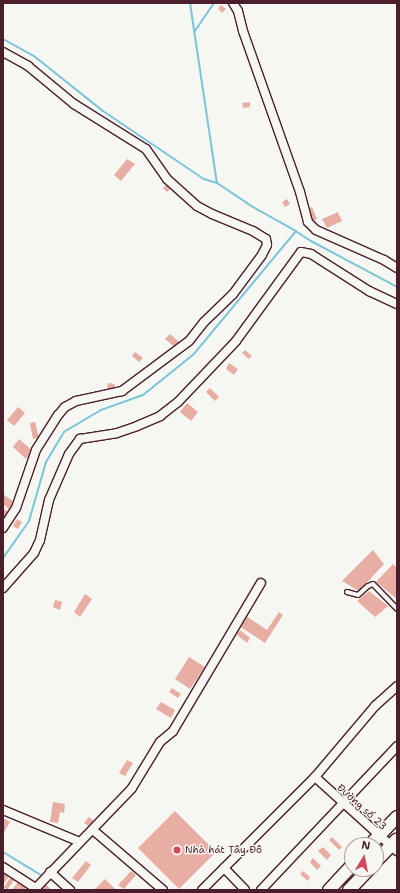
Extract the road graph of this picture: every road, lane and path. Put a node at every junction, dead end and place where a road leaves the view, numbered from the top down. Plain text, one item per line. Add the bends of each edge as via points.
1 (233, 3) edge
2 (3, 52) edge
3 (397, 268) edge
4 (397, 304) edge
5 (3, 528) edge
6 (261, 583) dead end
7 (3, 588) edge
8 (347, 592) dead end
9 (397, 609) edge
10 (397, 686) edge
11 (397, 746) edge
12 (315, 777) junction
13 (343, 803) junction
14 (3, 810) edge
15 (397, 817) edge
16 (93, 830) junction
17 (379, 835) junction
18 (80, 842) junction
19 (395, 845) edge
20 (384, 854) edge
21 (3, 867) edge
22 (224, 868) junction
23 (50, 872) junction
24 (344, 874) edge
25 (361, 877) edge
26 (35, 889) edge
27 (70, 890) edge
28 (162, 890) edge
29 (202, 890) edge
30 (245, 890) edge
31 (261, 890) edge
32 (329, 890) edge
33 (349, 890) edge

1 - 3 street via 238,11 300,192 308,222 316,230
2 - 5 street via 28,66 74,104 146,149 167,179 197,206 262,236 267,245 233,294 204,322 189,341 122,391 76,401 65,407 36,450 16,508
4 - 7 street via 369,291 311,254 301,252 236,341 178,402 160,416 137,426 117,433 80,439 69,454 50,500 40,540 28,561
6 - 16 street via 174,731 160,742 132,788
8 - 9 lane via 358,595 373,584
10 - 12 street via 375,706
11 - 13 street
12 - 13 street, Đường số 23
12 - 22 street
13 - 17 street, Đường số 23
13 - 31 street
14 - 18 street
15 - 17 main road
16 - 18 street
16 - 28 street
17 - 19 street, Đường số 23
18 - 23 street
19 - 20 main road
21 - 26 street
22 - 29 street
22 - 30 street
23 - 26 street
23 - 27 street
24 - 32 main road
25 - 33 main road

